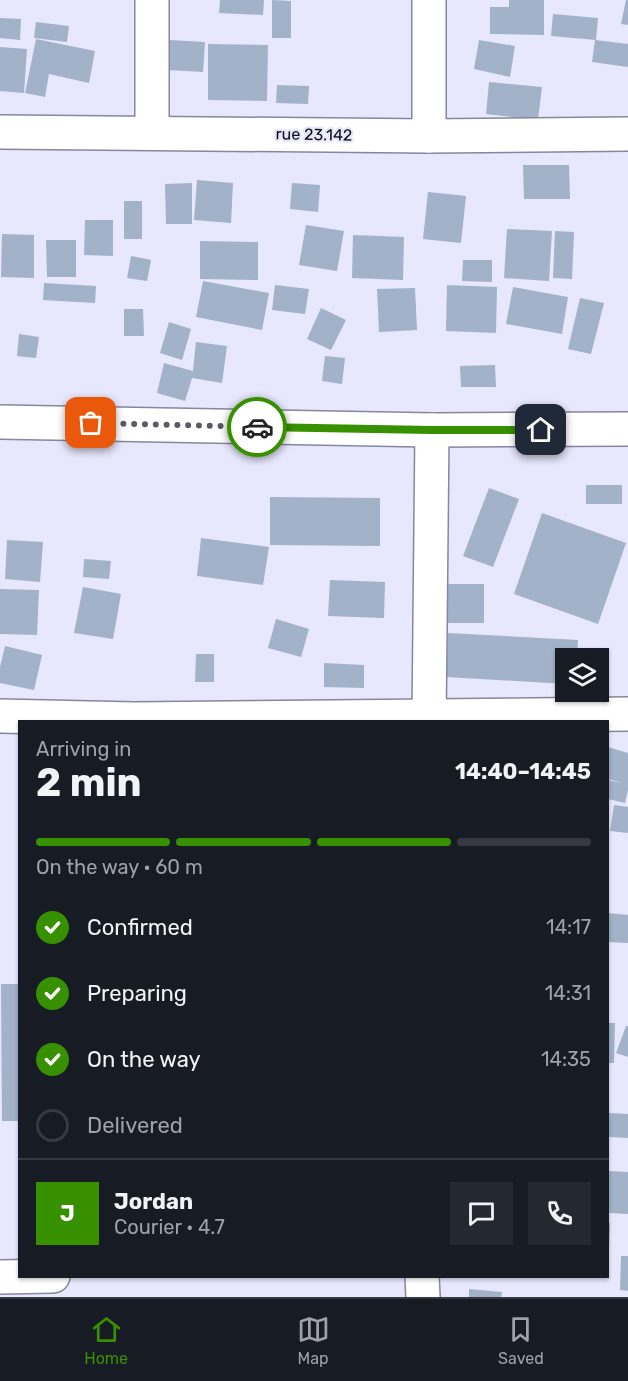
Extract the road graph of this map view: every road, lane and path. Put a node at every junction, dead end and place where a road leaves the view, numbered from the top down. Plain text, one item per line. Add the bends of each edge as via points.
1 (152, 0) edge
2 (429, 0) edge
3 (0, 132) edge
4 (152, 132) junction
5 (628, 134) edge
6 (429, 136) junction
7 (0, 422) edge
8 (628, 429) edge
9 (432, 430) junction
10 (628, 714) edge
11 (0, 716) edge
12 (429, 719) edge
13 (0, 1277) edge
14 (18, 1277) edge
15 (422, 1278) edge
16 (423, 1297) edge

1 - 4 street
2 - 6 street
3 - 4 street, rue 23.142
4 - 6 street, rue 23.142
5 - 6 street, rue 23.142
7 - 9 street
8 - 9 street
9 - 12 street
10 - 12 street
11 - 12 street
13 - 14 street
15 - 16 street

